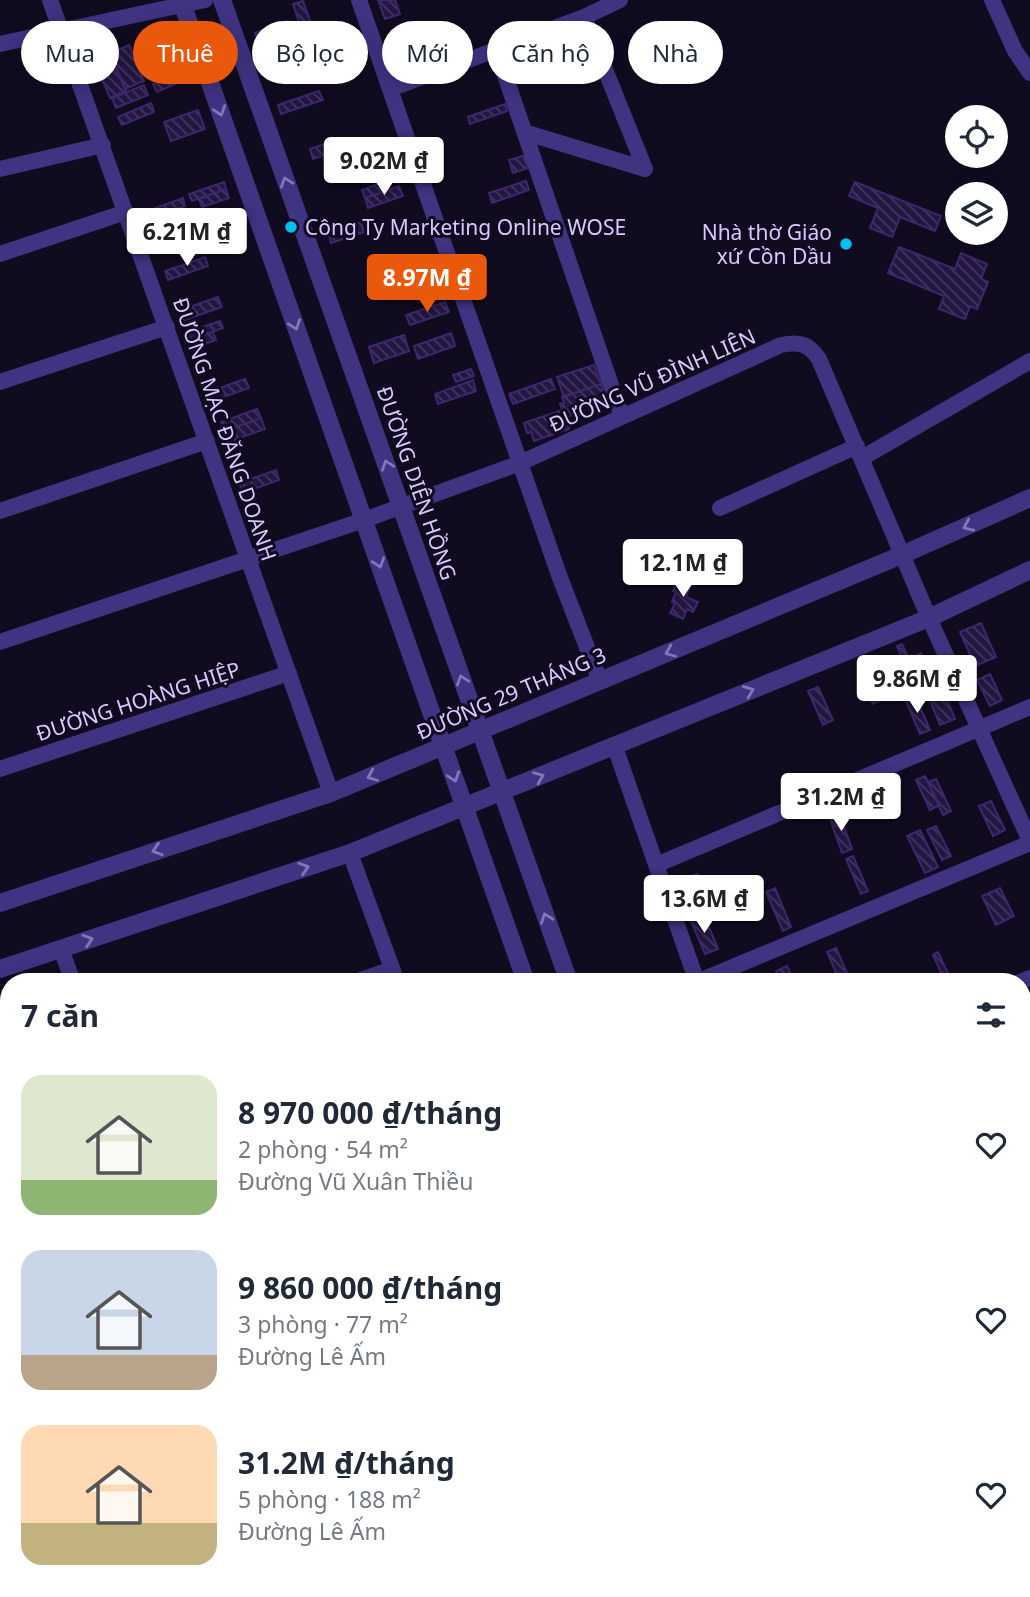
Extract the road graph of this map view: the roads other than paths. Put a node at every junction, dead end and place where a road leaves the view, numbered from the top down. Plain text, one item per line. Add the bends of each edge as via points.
1 (50, 0) edge
2 (205, 0) edge
3 (222, 0) edge
4 (359, 0) edge
5 (620, 0) edge
6 (992, 0) edge
7 (182, 3) edge
8 (584, 17) junction
9 (57, 21) edge
10 (106, 21) edge
11 (573, 21) edge
12 (21, 40) edge
13 (0, 44) edge
14 (487, 53) edge
15 (1030, 73) edge
16 (80, 84) edge
17 (508, 84) edge
18 (390, 89) junction
19 (524, 132) junction
20 (103, 145) junction
21 (0, 169) edge
22 (127, 212) junction
23 (0, 254) edge
24 (167, 327) junction
25 (1030, 360) edge
26 (0, 382) edge
27 (622, 417) junction
28 (207, 442) junction
29 (859, 452) junction
30 (520, 463) junction
31 (1030, 498) edge
32 (401, 507) junction
33 (720, 508) dead end
34 (0, 511) edge
35 (364, 520) junction
36 (904, 554) junction
37 (249, 560) junction
38 (1030, 570) edge
39 (929, 618) junction
40 (0, 642) edge
41 (289, 673) junction
42 (600, 681) junction
43 (1030, 707) edge
44 (480, 730) junction
45 (980, 730) junction
46 (443, 746) junction
47 (614, 747) junction
48 (0, 769) edge
49 (331, 793) junction
50 (501, 793) junction
51 (465, 807) junction
52 (1030, 842) edge
53 (350, 853) junction
54 (656, 865) junction
55 (0, 902) edge
56 (61, 949) junction
57 (0, 969) edge
58 (70, 973) edge
59 (393, 973) edge
60 (523, 973) edge
61 (566, 973) edge
62 (694, 973) edge
63 (718, 973) edge

1 - 9 street, ĐƯỜNG MẠC ĐĂNG DOANH
2 - 7 street
32 -> 3 street, ĐƯỜNG DIÊN HỒNG
4 - 18 street
5 - 8 street
6 - 15 street
7 - 10 street
7 -> 35 street
8 - 11 street
8 - 19 street via 645,169
12 - 13 street
14 - 18 street
16 - 20 street, ĐƯỜNG MẠC ĐĂNG DOANH
17 - 19 street
18 - 30 street
19 - 27 street
20 - 21 street
20 - 22 street, ĐƯỜNG MẠC ĐĂNG DOANH
22 - 23 street
22 - 24 street, ĐƯỜNG MẠC ĐĂNG DOANH
24 - 26 street
24 - 28 street, ĐƯỜNG MẠC ĐĂNG DOANH
25 - 29 street
27 - 29 street, ĐƯỜNG VŨ ĐÌNH LIÊN via 781,345 797,342 811,347 819,359
27 - 30 street, ĐƯỜNG VŨ ĐÌNH LIÊN
28 - 34 street
28 - 37 street, ĐƯỜNG MẠC ĐĂNG DOANH
29 - 33 street
29 - 36 street, ĐƯỜNG VŨ ĐÌNH LIÊN
30 - 32 street, ĐƯỜNG VŨ ĐÌNH LIÊN
30 - 42 street
31 -> 36 street, ĐƯỜNG 29 THÁNG 3
32 - 35 street, ĐƯỜNG VŨ ĐÌNH LIÊN
44 -> 32 street, ĐƯỜNG DIÊN HỒNG
35 - 37 street, ĐƯỜNG VŨ ĐÌNH LIÊN
35 -> 46 street
36 - 39 street, ĐƯỜNG VŨ ĐÌNH LIÊN
36 -> 42 street, ĐƯỜNG 29 THÁNG 3
37 - 40 street, ĐƯỜNG VŨ ĐÌNH LIÊN
37 - 41 street, ĐƯỜNG MẠC ĐĂNG DOANH
38 - 39 street
39 - 45 street, ĐƯỜNG VŨ ĐÌNH LIÊN
47 -> 39 street
41 - 48 street, ĐƯỜNG HOÀNG HIỆP
41 - 49 street, ĐƯỜNG MẠC ĐĂNG DOANH
42 - 44 street, ĐƯỜNG 29 THÁNG 3
43 - 45 street
44 - 46 street, ĐƯỜNG 29 THÁNG 3
44 - 50 street, ĐƯỜNG DIÊN HỒNG
45 - 52 street, ĐƯỜNG VŨ ĐÌNH LIÊN
45 - 54 street
46 -> 49 street, ĐƯỜNG 29 THÁNG 3
46 -> 51 street
50 -> 47 street
47 - 54 street
49 -> 55 street, ĐƯỜNG 29 THÁNG 3
50 - 51 street
61 -> 50 street, ĐƯỜNG DIÊN HỒNG
51 - 53 street
51 - 60 street
52 - 63 street
56 -> 53 street
53 - 59 street
54 - 62 street
56 - 57 street
56 - 58 street

